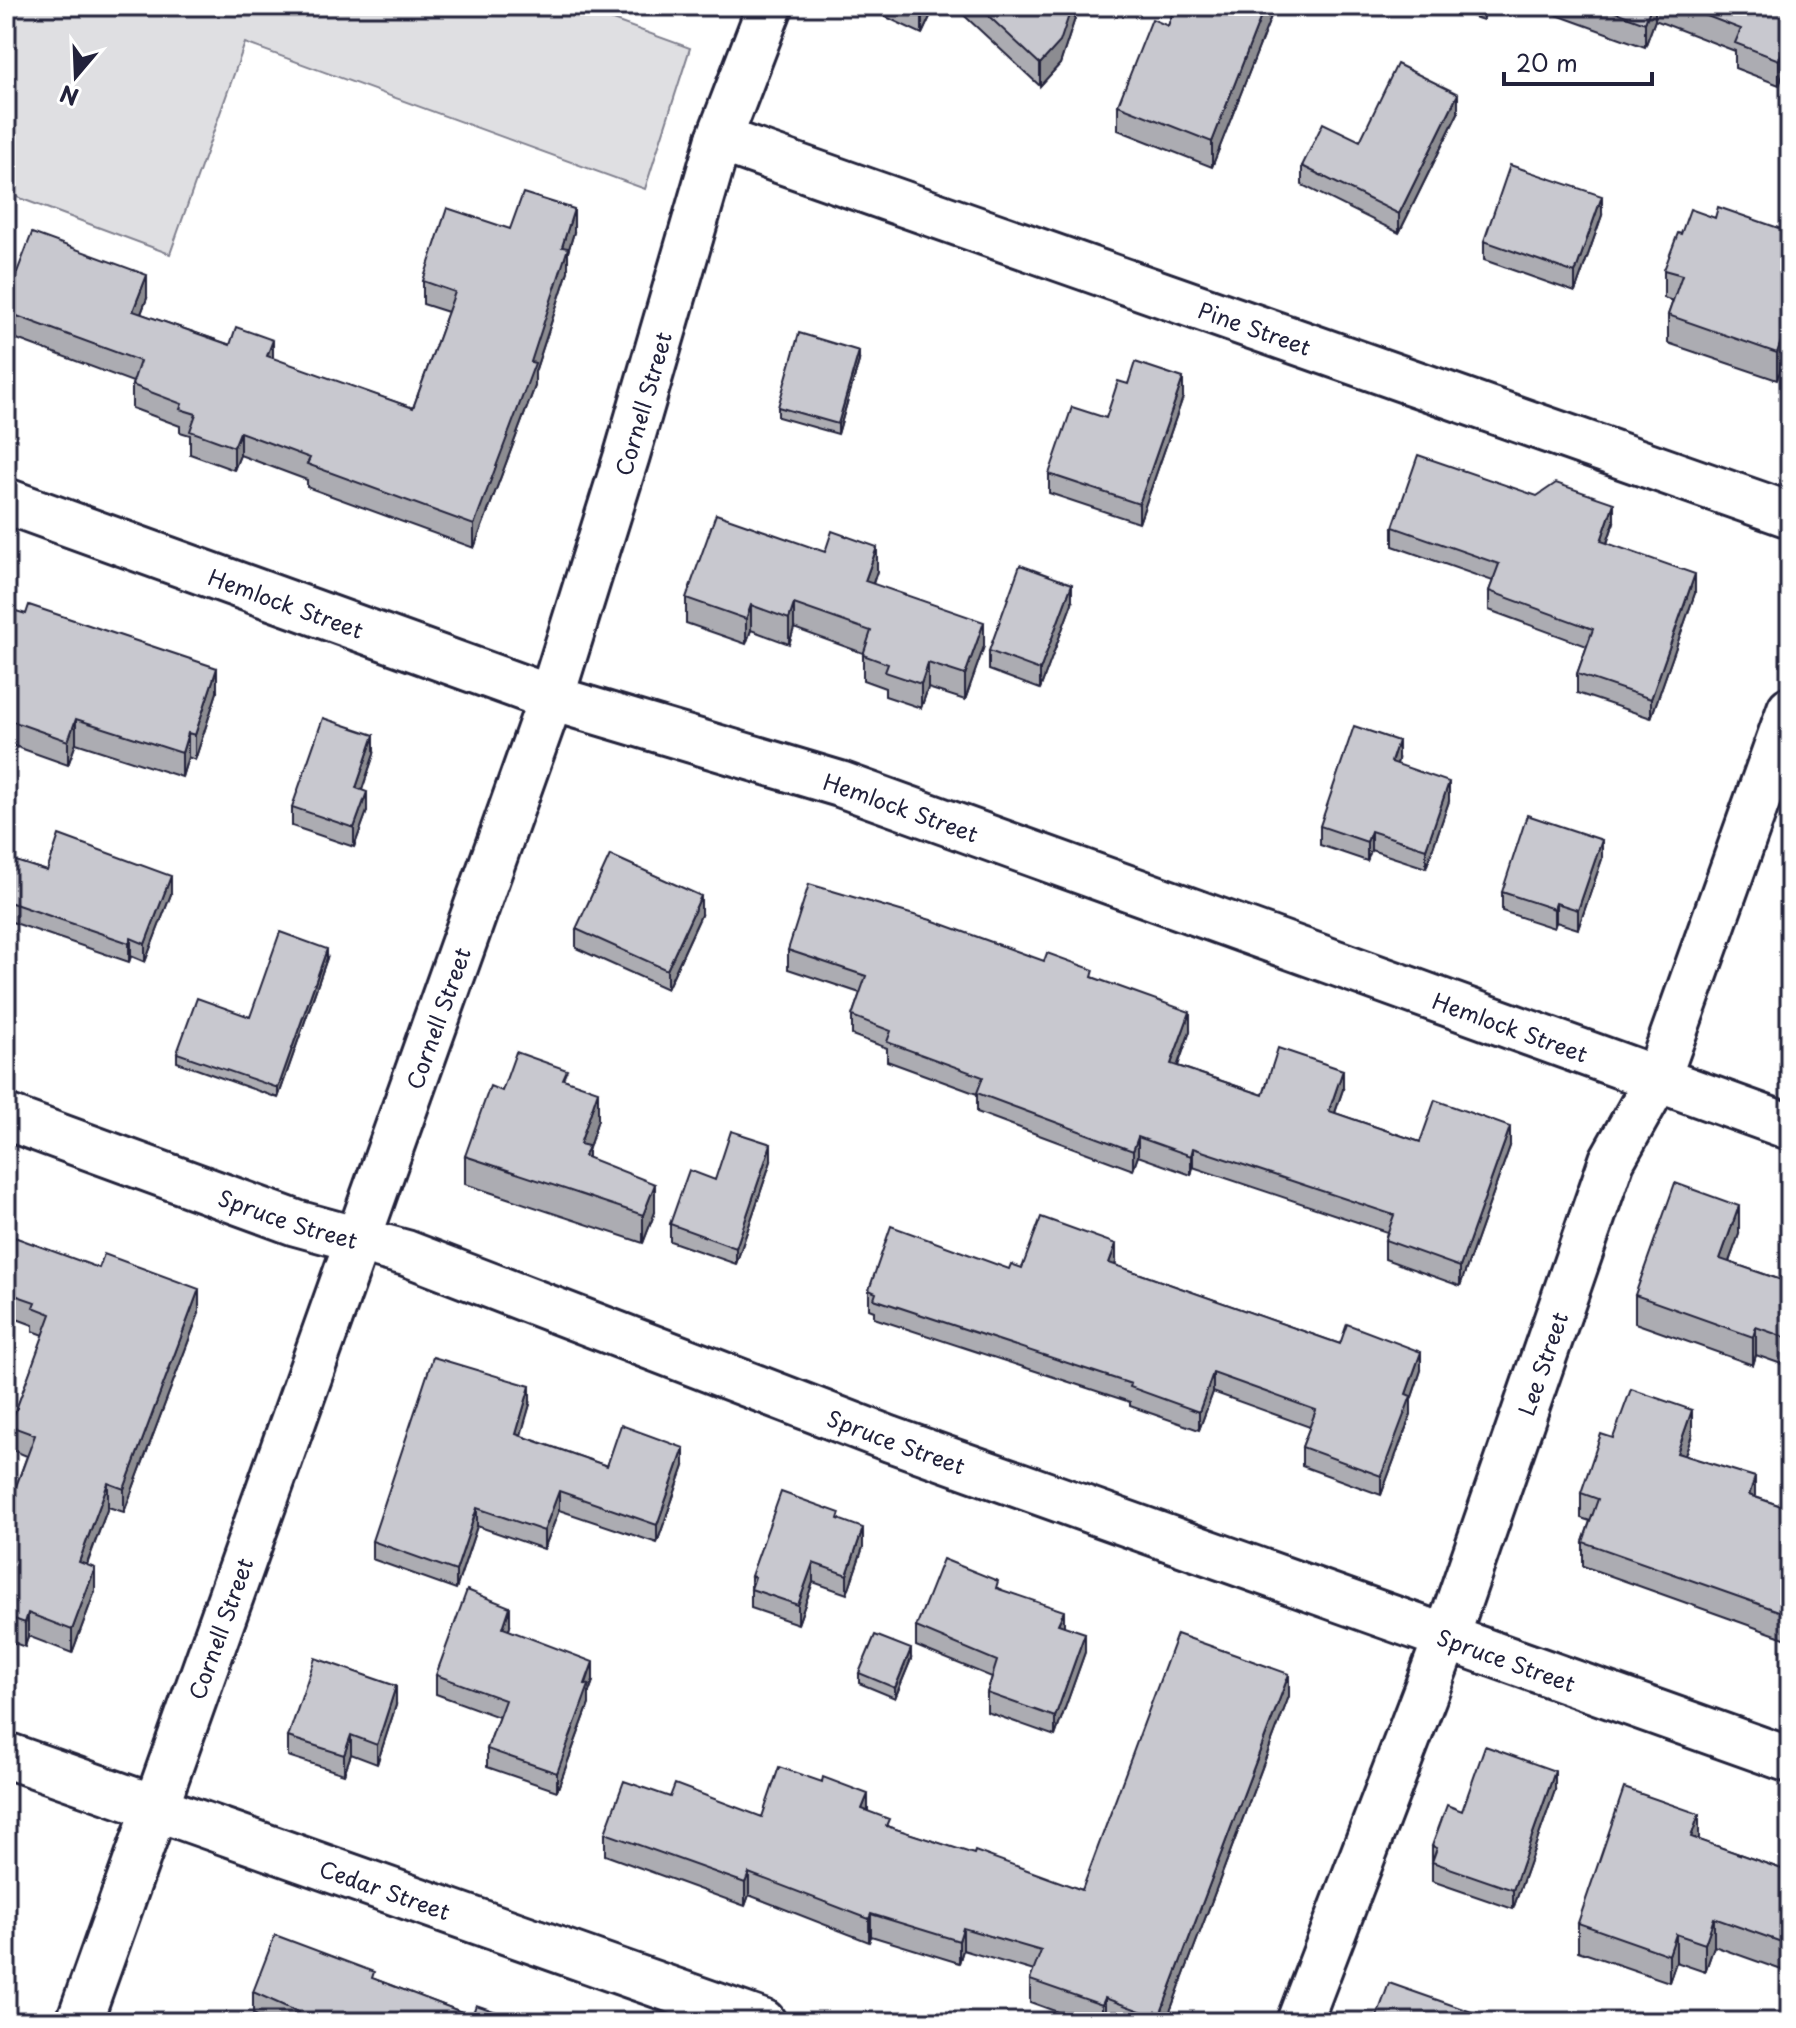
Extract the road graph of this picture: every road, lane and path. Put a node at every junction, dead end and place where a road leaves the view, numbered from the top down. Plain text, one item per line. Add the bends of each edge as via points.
1 (770, 6) edge
2 (719, 139) junction
3 (6, 501) edge
4 (1790, 515) edge
5 (551, 698) junction
6 (1790, 709) edge
7 (1657, 1080) junction
8 (6, 1117) edge
9 (1790, 1127) edge
10 (359, 1239) junction
11 (1447, 1636) junction
12 (6, 1755) edge
13 (1790, 1760) edge
14 (157, 1807) junction
15 (79, 2022) edge
16 (763, 2022) edge
17 (1299, 2022) edge

1 - 2 street, Cornell Street
2 - 4 street, Pine Street
2 - 5 street, Cornell Street
3 - 5 street, Hemlock Street
5 - 7 street, Hemlock Street via 840,784
5 - 10 street, Cornell Street
6 - 7 street, Lee Street
7 - 9 street, Hemlock Street
7 - 11 street, Lee Street via 1612,1160
8 - 10 street, Spruce Street via 296,1223
10 - 11 street, Spruce Street via 421,1258 890,1439
10 - 14 street, Cornell Street
11 - 13 street, Spruce Street
11 - 17 street, Lee Street
12 - 14 street, Cedar Street
14 - 15 street, Cornell Street
14 - 16 street, Cedar Street

